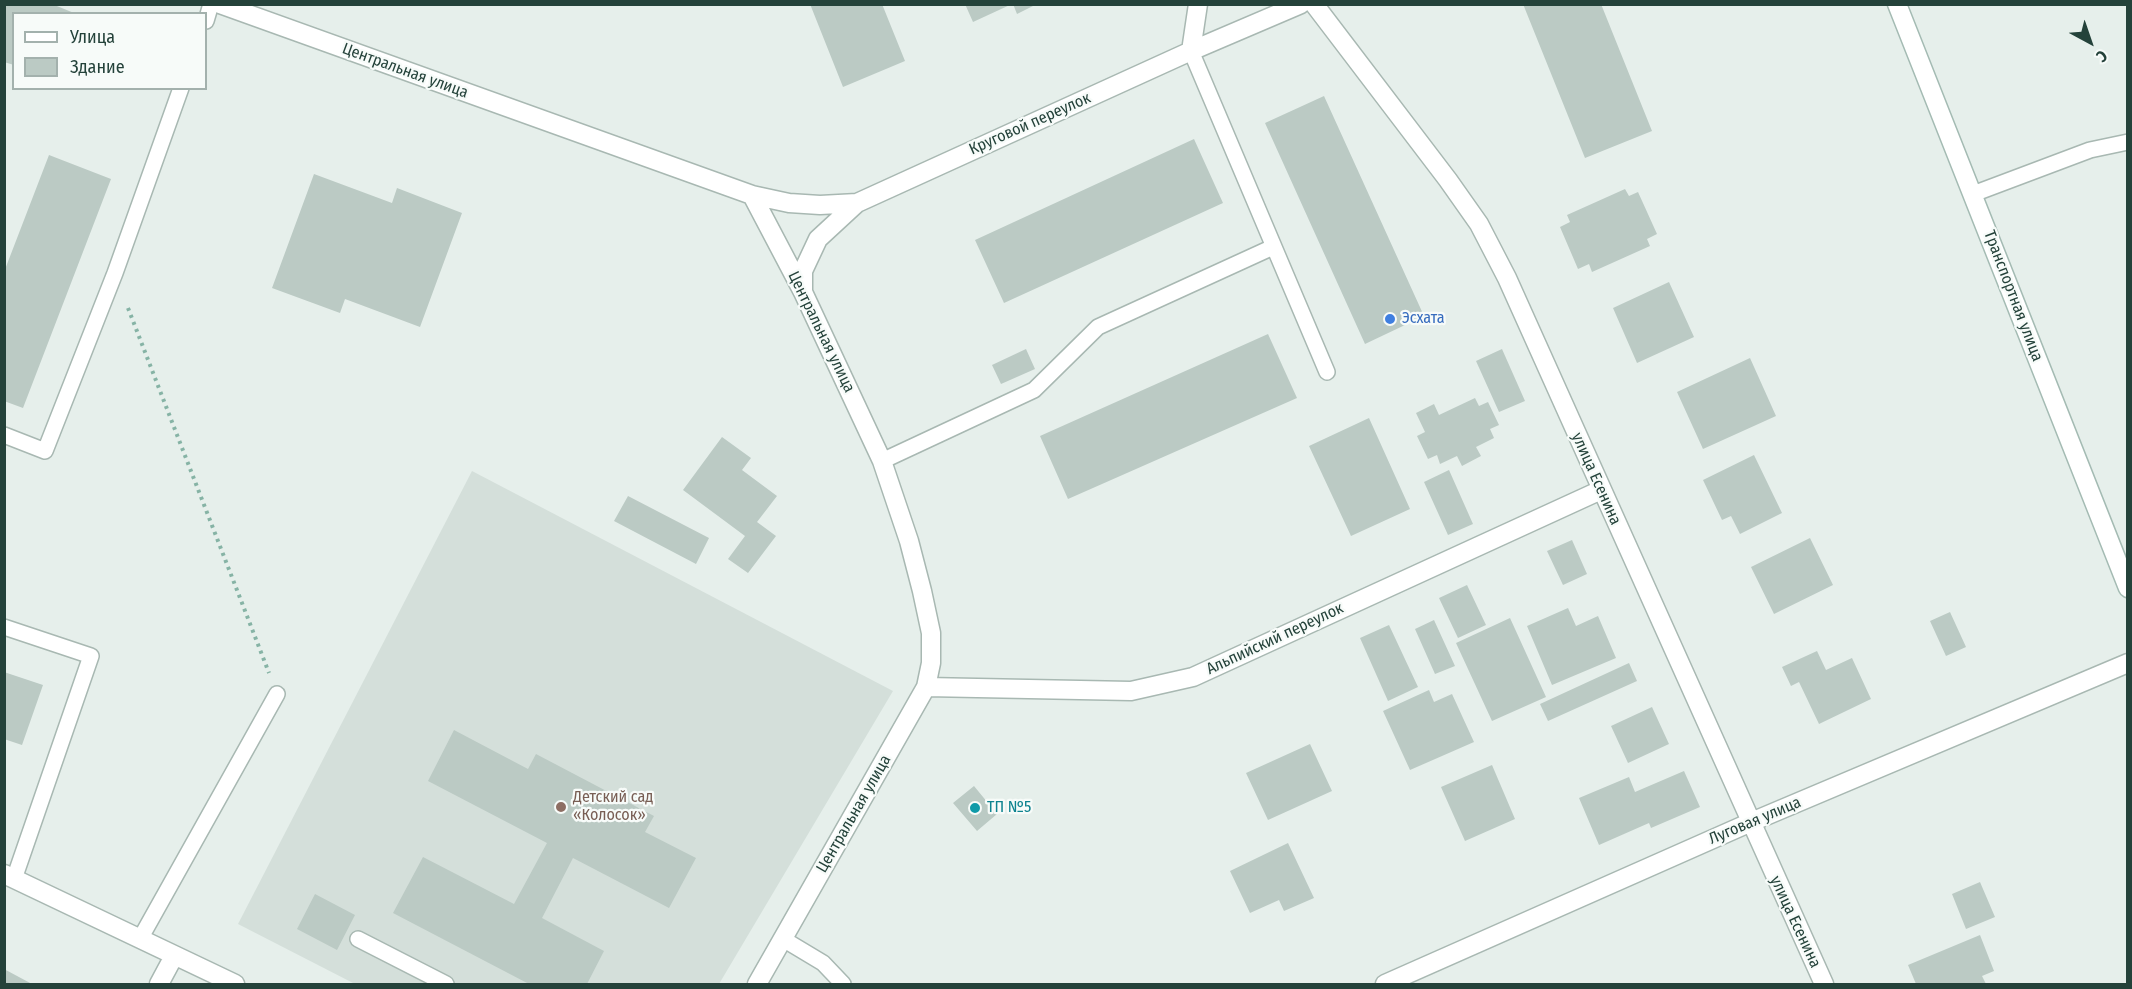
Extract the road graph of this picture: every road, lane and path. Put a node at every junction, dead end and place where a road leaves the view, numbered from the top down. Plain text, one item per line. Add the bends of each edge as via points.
1 (220, 4) edge
2 (1198, 4) edge
3 (1301, 4) edge
4 (1314, 4) edge
5 (1898, 4) edge
6 (1191, 51) junction
7 (180, 90) edge
8 (2127, 142) edge
9 (1973, 194) junction
10 (752, 195) junction
11 (856, 203) junction
12 (1273, 247) junction
13 (115, 273) junction
14 (803, 292) junction
15 (1327, 372) dead end
16 (4, 435) edge
17 (882, 461) junction
18 (1601, 490) junction
19 (2127, 588) edge
20 (4, 627) edge
21 (2127, 663) edge
22 (926, 687) junction
23 (277, 694) joint
24 (1749, 823) junction
25 (9, 876) edge
26 (140, 939) junction
27 (358, 939) dead end
28 (783, 939) junction
29 (174, 956) junction
30 (159, 984) edge
31 (235, 984) edge
32 (446, 984) edge
33 (757, 984) edge
34 (843, 984) edge
35 (1385, 984) edge
36 (1824, 984) edge

1 - 10 street, Центральная улица
2 - 6 street
3 - 6 street, Круговой переулок
4 - 18 street, улица Есенина via 1479,225 1507,278
5 - 9 street, Транспортная улица
6 - 11 street, Круговой переулок
6 - 12 lane
7 - 13 lane
8 - 9 lane via 2090,150
9 - 19 street, Транспортная улица
10 - 11 street, Круговой переулок via 789,202
10 - 14 street, Центральная улица
11 - 14 street via 818,239 803,271
12 - 15 lane
12 - 17 lane via 1098,327 1034,390
13 - 16 lane via 45,451
13 - 23 path
14 - 17 street, Центральная улица
17 - 22 street, Центральная улица via 909,540 931,633
18 - 22 street, Альпийский переулок via 1193,676 1131,691
18 - 24 street, улица Есенина
20 - 25 lane via 92,656
21 - 24 street, Луговая улица
22 - 28 street, Центральная улица
23 - 26 lane
24 - 35 street, Луговая улица
24 - 36 street, улица Есенина
25 - 26 street
26 - 29 street
27 - 32 lane
28 - 33 street, Центральная улица
28 - 34 lane via 823,963
29 - 30 street
29 - 31 street

